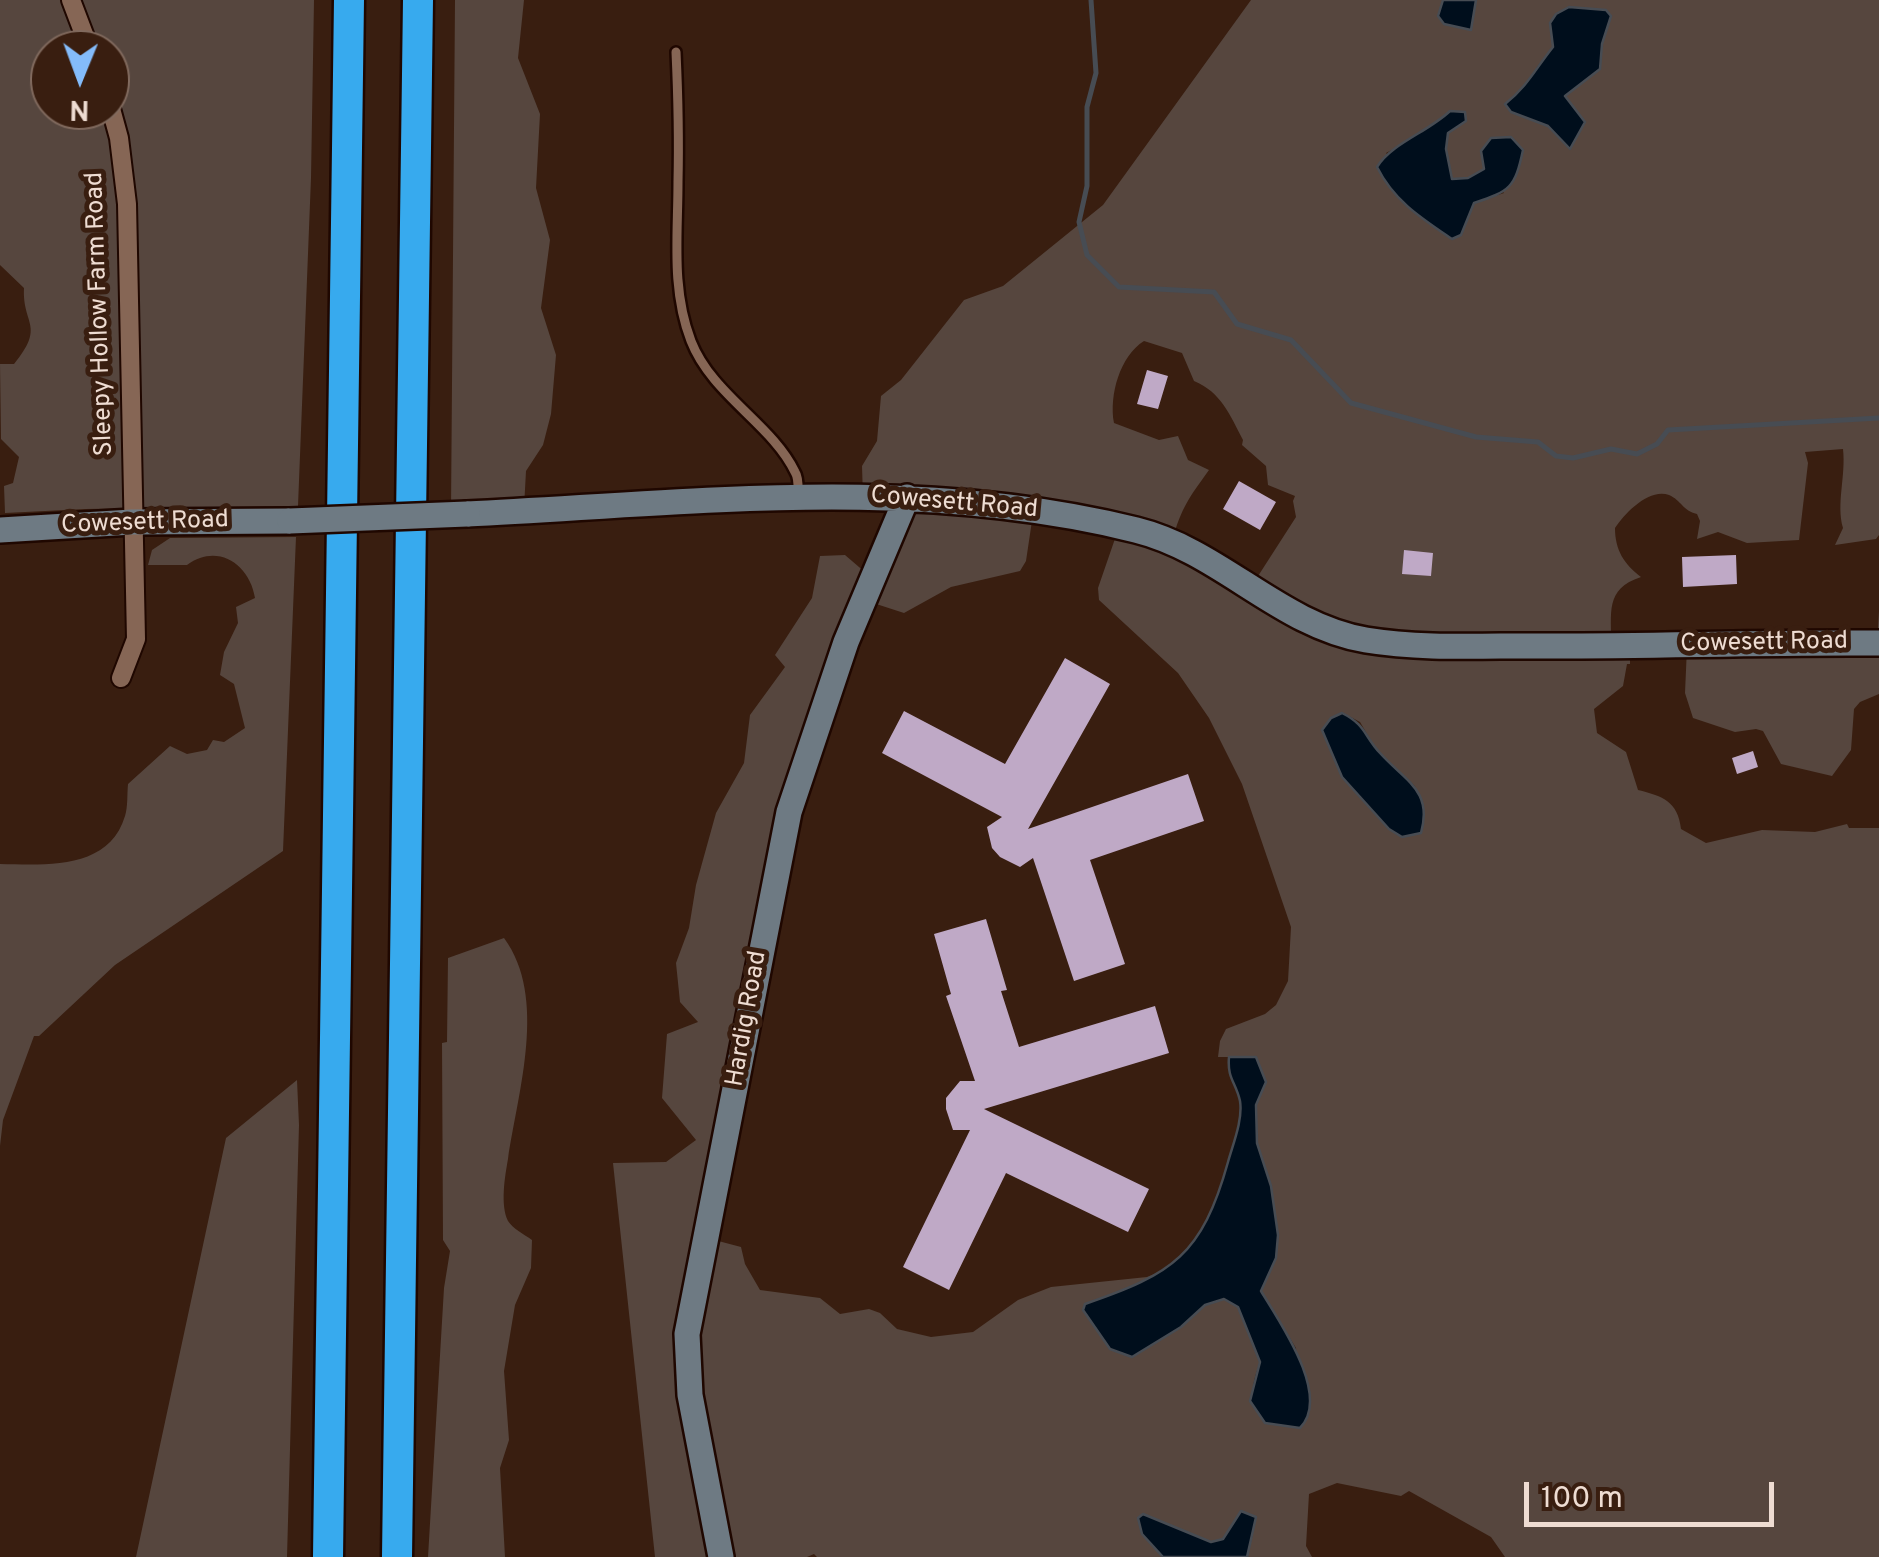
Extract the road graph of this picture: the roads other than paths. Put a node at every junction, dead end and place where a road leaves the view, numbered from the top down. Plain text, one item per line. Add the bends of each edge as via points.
1 (71, 0) edge
2 (349, 0) edge
3 (418, 0) edge
4 (82, 30) edge
5 (676, 52) dead end
6 (117, 130) edge
7 (799, 497) junction
8 (907, 498) junction
9 (132, 522) junction
10 (0, 530) edge
11 (1879, 644) edge
12 (121, 678) dead end
13 (328, 1557) edge
14 (397, 1557) edge
15 (721, 1557) edge

1 - 4 street
2 - 13 highway
3 - 14 highway
5 - 7 lane via 674,251 686,326 699,359 797,474
6 - 9 street, Sleepy Hollow Farm Road via 126,204
7 - 8 main road, Cowesett Road
7 - 9 main road, Cowesett Road, bridge
8 - 11 main road, Cowesett Road via 1062,514 1140,531 1202,555 1312,624 1368,640 1616,648
8 - 15 main road, Hardig Road via 846,642 789,812 687,1334 690,1395
9 - 10 main road, Cowesett Road
9 - 12 street, Sleepy Hollow Farm Road via 136,639

